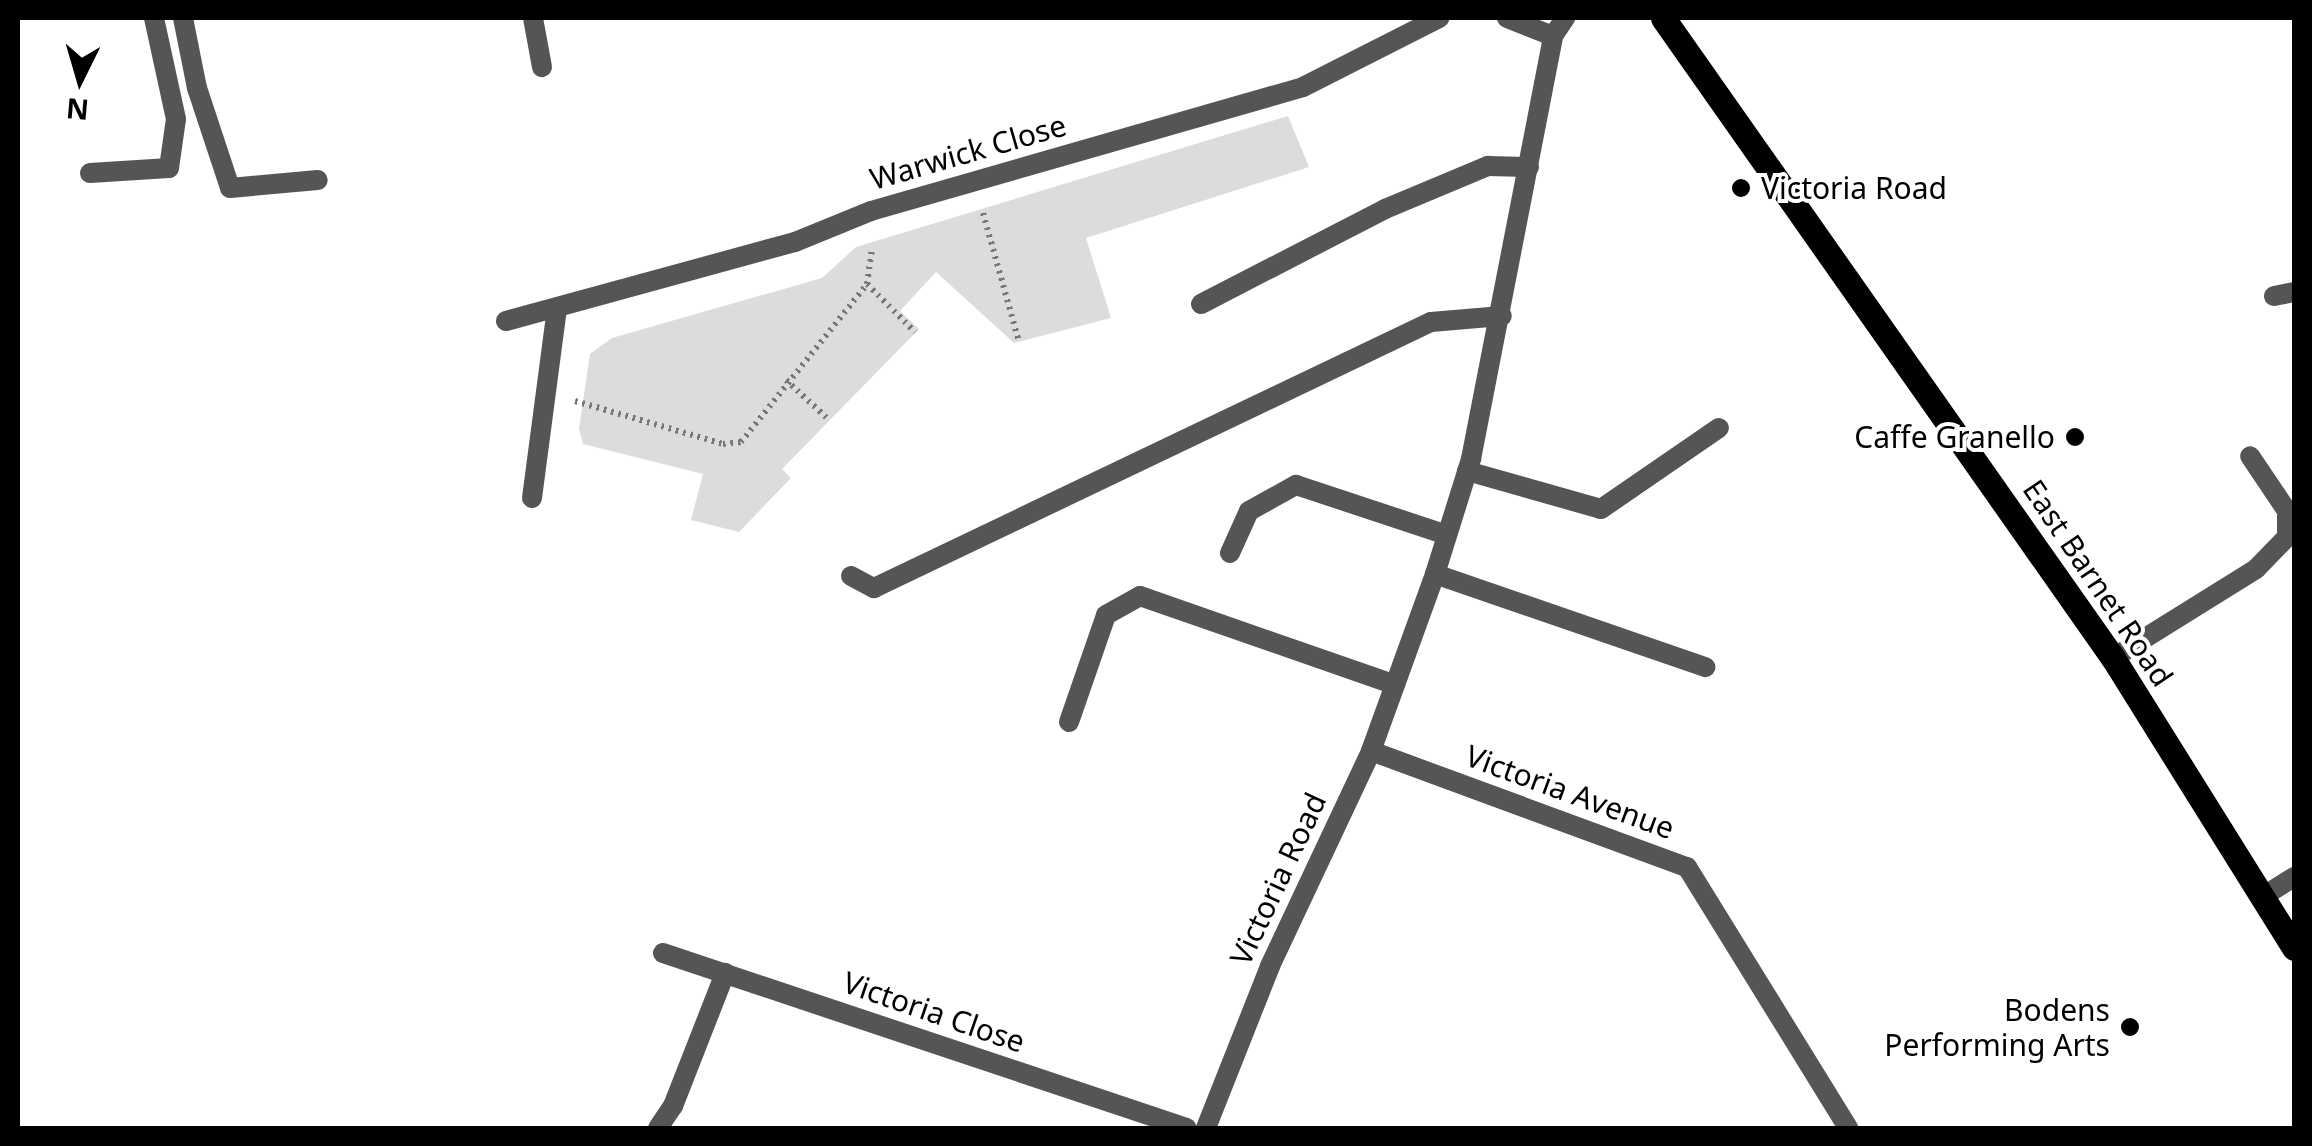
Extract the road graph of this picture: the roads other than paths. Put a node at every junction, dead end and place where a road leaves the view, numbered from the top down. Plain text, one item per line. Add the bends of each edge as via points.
1 (154, 18) edge
2 (183, 18) edge
3 (533, 18) edge
4 (1439, 18) edge
5 (1508, 18) edge
6 (1565, 18) edge
7 (1663, 18) edge
8 (1554, 36) junction
9 (542, 67) dead end
10 (1528, 168) junction
11 (90, 173) dead end
12 (318, 180) dead end
13 (1201, 304) dead end
14 (557, 308) junction
15 (1502, 316) junction
16 (506, 321) dead end
17 (1719, 428) dead end
18 (2250, 456) dead end
19 (1468, 472) junction
20 (532, 498) dead end
21 (1447, 536) junction
22 (1230, 554) dead end
23 (1435, 574) junction
24 (850, 576) dead end
25 (2113, 658) junction
26 (1705, 667) dead end
27 (1395, 685) junction
28 (1069, 722) dead end
29 (1370, 750) junction
30 (2294, 877) edge
31 (2262, 897) junction
32 (2294, 948) edge
33 (663, 953) dead end
34 (725, 973) junction
35 (658, 1128) edge
36 (1186, 1128) edge
37 (1206, 1128) edge
38 (1848, 1128) edge

1 - 11 street via 176,119 168,168
2 - 12 street via 197,88 230,188
3 - 9 street
4 - 14 street, Warwick Close via 1302,88
5 - 8 street
6 - 8 street, Victoria Road
7 - 25 main road, East Barnet Road
8 - 10 street, Victoria Road
10 - 13 street via 1488,166 1386,209
10 - 15 street, Victoria Road
14 - 16 street, Warwick Close
14 - 20 street
15 - 19 street, Victoria Road
15 - 24 street via 1430,322 874,588
17 - 19 street via 1600,509
18 - 25 street via 2286,511 2287,538 2256,569
19 - 21 street, Victoria Road
21 - 22 street via 1296,485 1249,511
21 - 23 street, Victoria Road
23 - 26 street
23 - 27 street, Victoria Road
25 - 31 main road, East Barnet Road
27 - 28 street via 1140,596 1106,615
27 - 29 street, Victoria Road
29 - 37 street, Victoria Road via 1270,966
29 - 38 street, Victoria Avenue via 1687,868
30 - 31 street
31 - 32 main road, East Barnet Road
33 - 34 street, Victoria Close
34 - 35 street via 673,1106
34 - 36 street, Victoria Close

